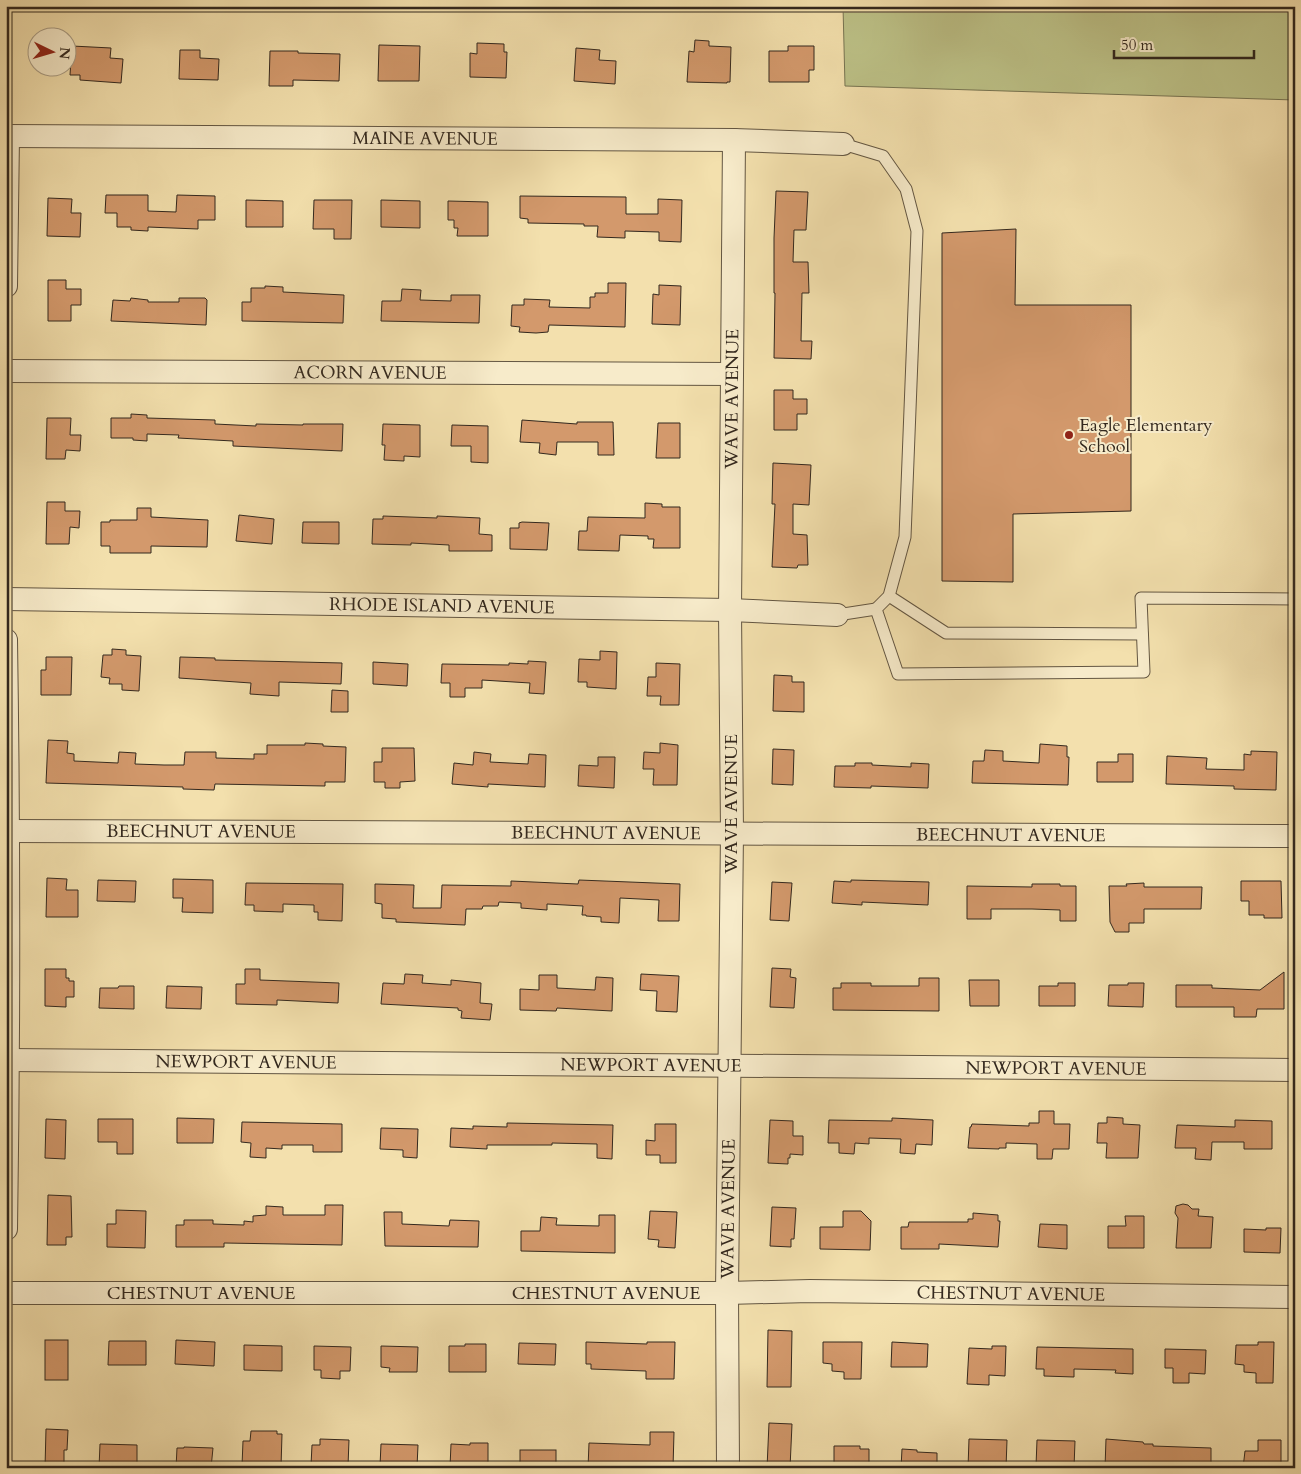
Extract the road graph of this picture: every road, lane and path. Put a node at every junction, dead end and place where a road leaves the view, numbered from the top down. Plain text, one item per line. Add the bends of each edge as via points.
1 (7, 136) edge
2 (734, 140) junction
3 (843, 144) joint
4 (6, 286) edge
5 (6, 371) edge
6 (732, 374) junction
7 (889, 596) junction
8 (6, 599) edge
9 (1295, 599) edge
10 (876, 609) junction
11 (730, 610) junction
12 (837, 615) joint
13 (1142, 634) junction
14 (6, 640) edge
15 (8, 831) edge
16 (732, 832) junction
17 (1295, 836) edge
18 (8, 1060) edge
19 (730, 1066) junction
20 (1295, 1070) edge
21 (6, 1229) edge
22 (6, 1293) edge
23 (727, 1293) junction
24 (1295, 1297) edge
25 (728, 1468) edge

1 - 2 street, MAINE AVENUE
1 - 4 street
2 - 3 street, MAINE AVENUE
2 - 6 street, WAVE AVENUE
3 - 7 lane via 883,156 906,189 917,231 905,538
5 - 6 street, ACORN AVENUE
6 - 11 street, WAVE AVENUE
7 - 10 lane
7 - 13 lane via 946,633
8 - 11 street, RHODE ISLAND AVENUE
9 - 13 lane via 1141,598
10 - 12 lane, RHODE ISLAND AVENUE
10 - 13 lane via 898,674 1144,672
11 - 12 street, RHODE ISLAND AVENUE
11 - 16 street, WAVE AVENUE
14 - 15 street
15 - 16 street, BEECHNUT AVENUE
15 - 18 street
16 - 17 street, BEECHNUT AVENUE
16 - 19 street, WAVE AVENUE
18 - 19 street, NEWPORT AVENUE
18 - 21 street
19 - 20 street, NEWPORT AVENUE
19 - 23 street, WAVE AVENUE
22 - 23 street, CHESTNUT AVENUE
23 - 24 street, CHESTNUT AVENUE via 810,1291
23 - 25 street, WAVE AVENUE

